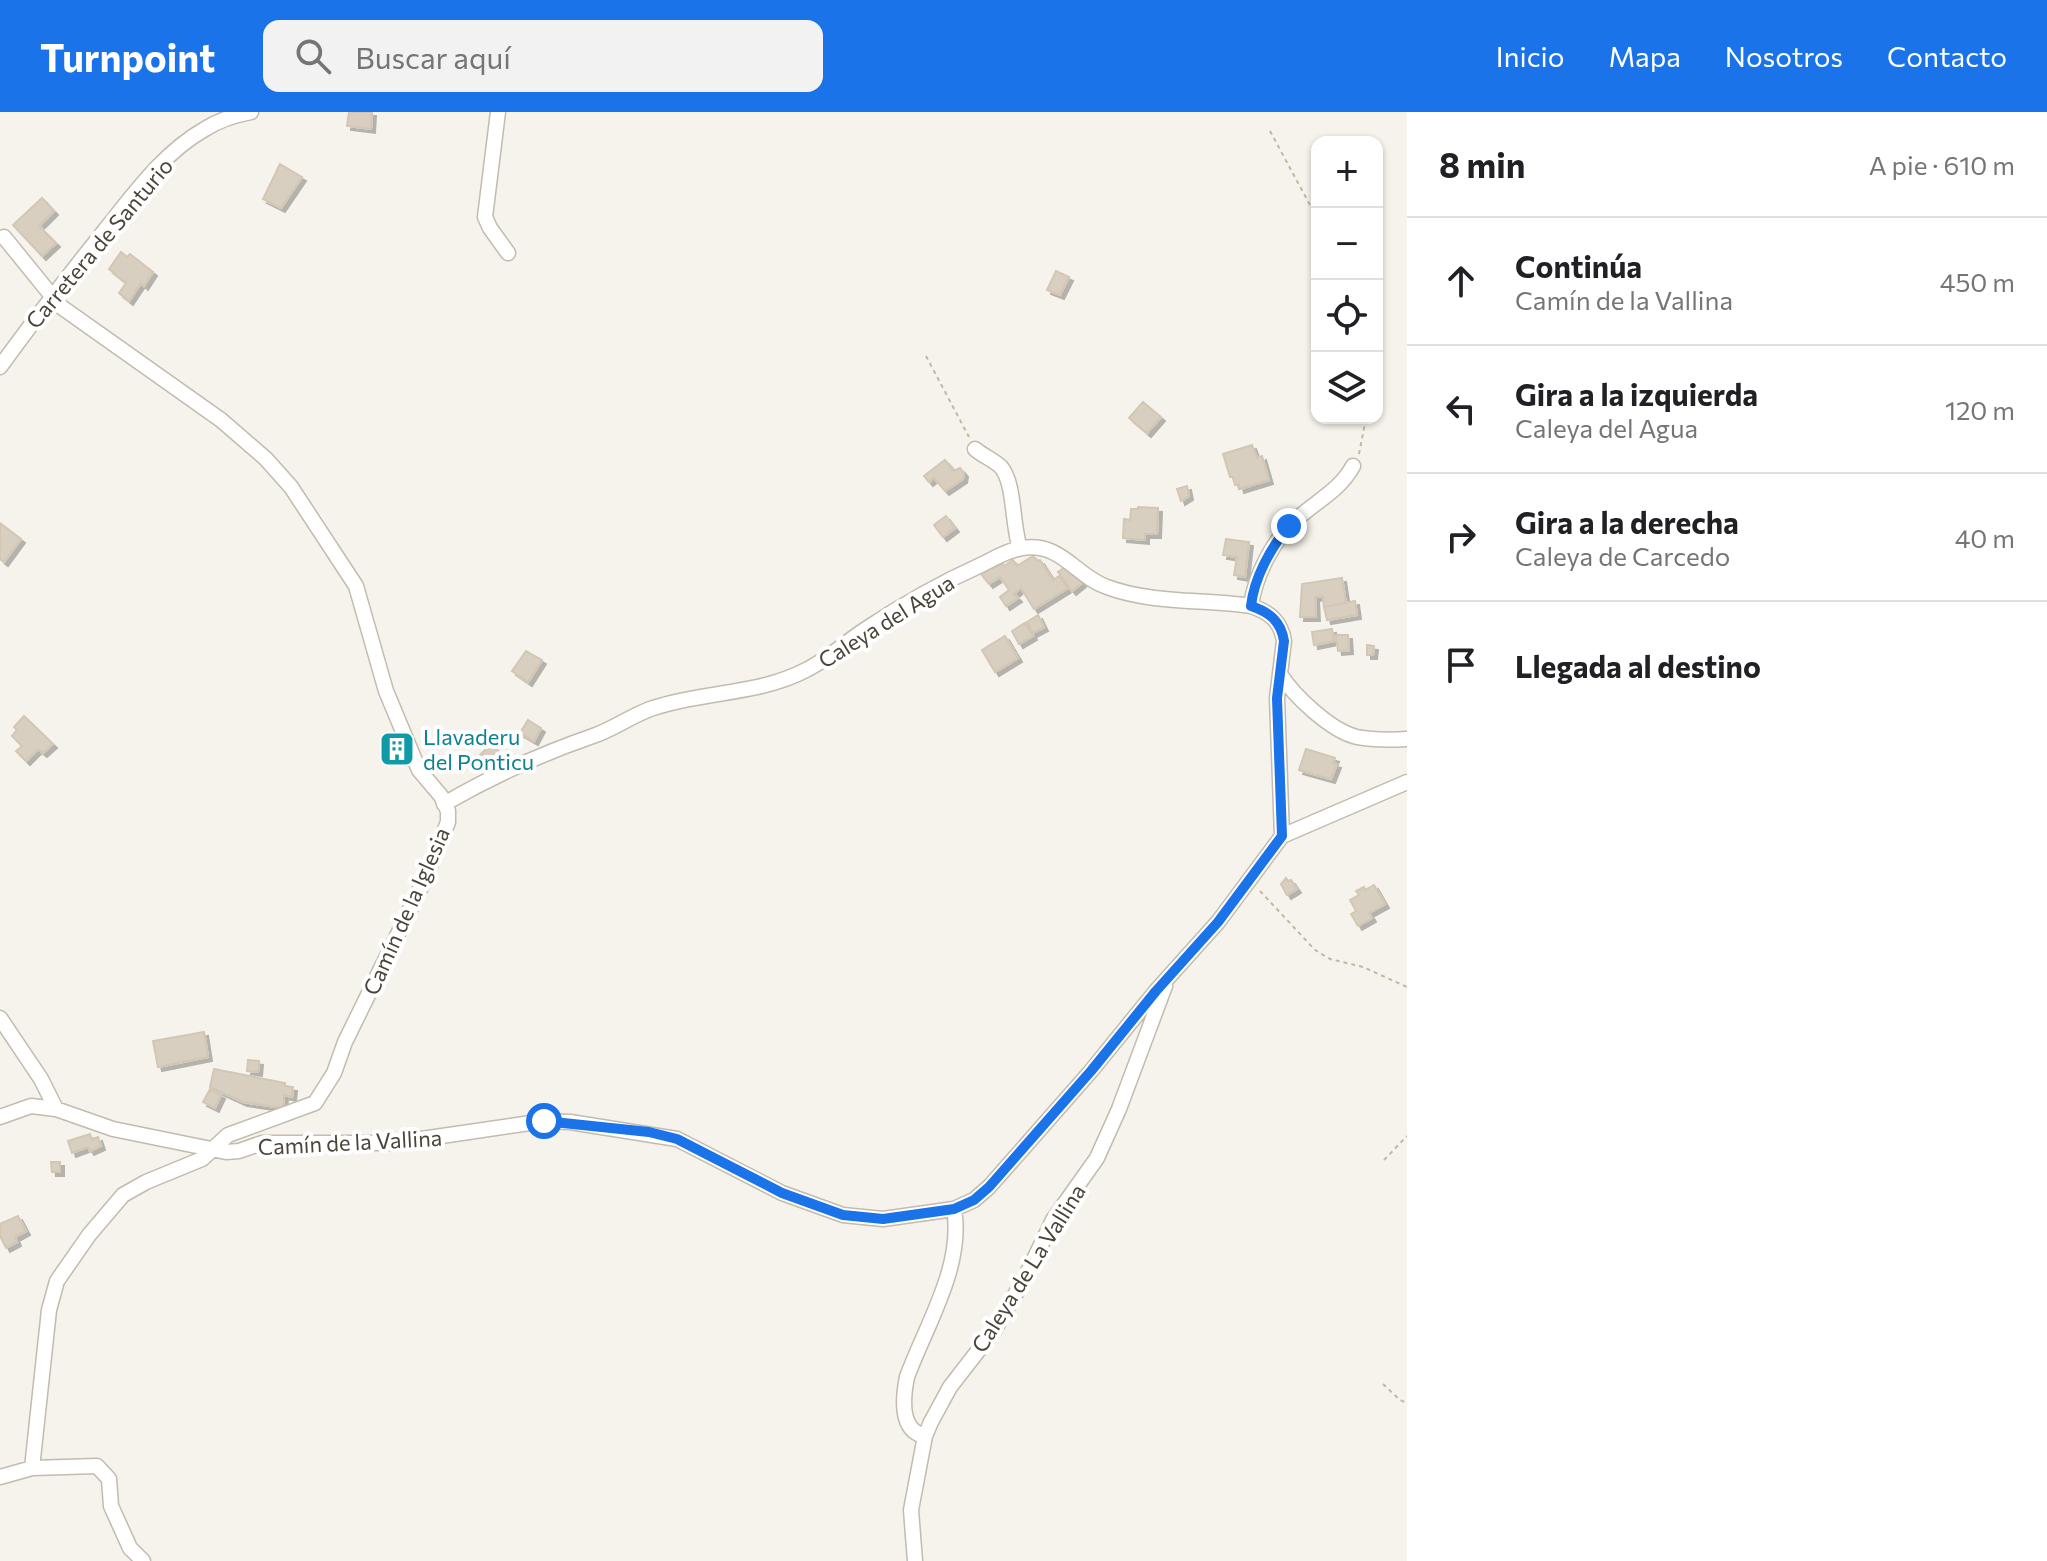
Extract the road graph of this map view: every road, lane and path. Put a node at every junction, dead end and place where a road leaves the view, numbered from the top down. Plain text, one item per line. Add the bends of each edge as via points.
1 (251, 112) edge
2 (498, 112) edge
3 (1270, 131) dead end
4 (1312, 208) edge
5 (4, 237) dead end
6 (508, 253) dead end
7 (51, 297) junction
8 (926, 356) dead end
9 (0, 367) edge
10 (1365, 424) edge
11 (975, 449) joint
12 (1353, 466) joint
13 (1020, 548) junction
14 (1251, 606) junction
15 (1280, 674) junction
16 (1407, 739) edge
17 (1407, 782) edge
18 (444, 804) junction
19 (1282, 836) junction
20 (1250, 882) junction
21 (1168, 978) junction
22 (1407, 987) edge
23 (0, 1018) edge
24 (56, 1109) junction
25 (0, 1117) edge
26 (1407, 1136) edge
27 (211, 1150) junction
28 (1384, 1160) dead end
29 (954, 1209) junction
30 (1383, 1384) dead end
31 (1407, 1403) edge
32 (925, 1436) junction
33 (32, 1468) junction
34 (0, 1477) edge
35 (141, 1561) edge
36 (915, 1561) edge

1 - 7 street, Carretera de Santurio via 205,129 180,147 145,181
2 - 6 street via 485,217
3 - 4 path
5 - 7 street, Camín de la Iglesia
7 - 9 street, Carretera de Santurio
7 - 18 street, Camín de la Iglesia via 221,420 284,478 356,586 386,691 419,770
8 - 11 path
10 - 12 path
11 - 13 street via 1001,467 1008,480
12 - 14 street via 1338,488 1279,537
13 - 14 street via 1058,554 1097,583 1119,591
13 - 18 street, Caleya del Agua via 895,611 805,671 756,688 654,708 550,750
14 - 15 street via 1266,611 1283,632
15 - 16 street via 1299,698 1345,732
15 - 19 street
17 - 19 street, Camín de la Vallina
18 - 27 street, Camín de la Iglesia via 445,833 322,1093 309,1107 228,1135
19 - 20 street, Camín de la Vallina
20 - 21 street, Camín de la Vallina
20 - 22 path via 1315,950
21 - 29 street, Camín de la Vallina via 989,1187
21 - 32 street, Caleya de La Vallina via 1097,1158 1053,1220 995,1329 938,1405
23 - 24 street
24 - 25 street via 31,1106
24 - 27 street, Camín de la Vallina via 113,1129
26 - 28 path
27 - 29 street, Camín de la Vallina via 239,1151 278,1142 394,1143 544,1121 570,1122 677,1139 782,1193 843,1215 883,1219
27 - 33 street, Camín de la Iglesia via 123,1195 57,1281 49,1310
29 - 32 street via 947,1275 904,1393 908,1423
30 - 31 path
32 - 36 street, Caleya de La Vallina via 911,1510
33 - 34 street
33 - 35 street via 97,1466 103,1471 109,1479 111,1506

